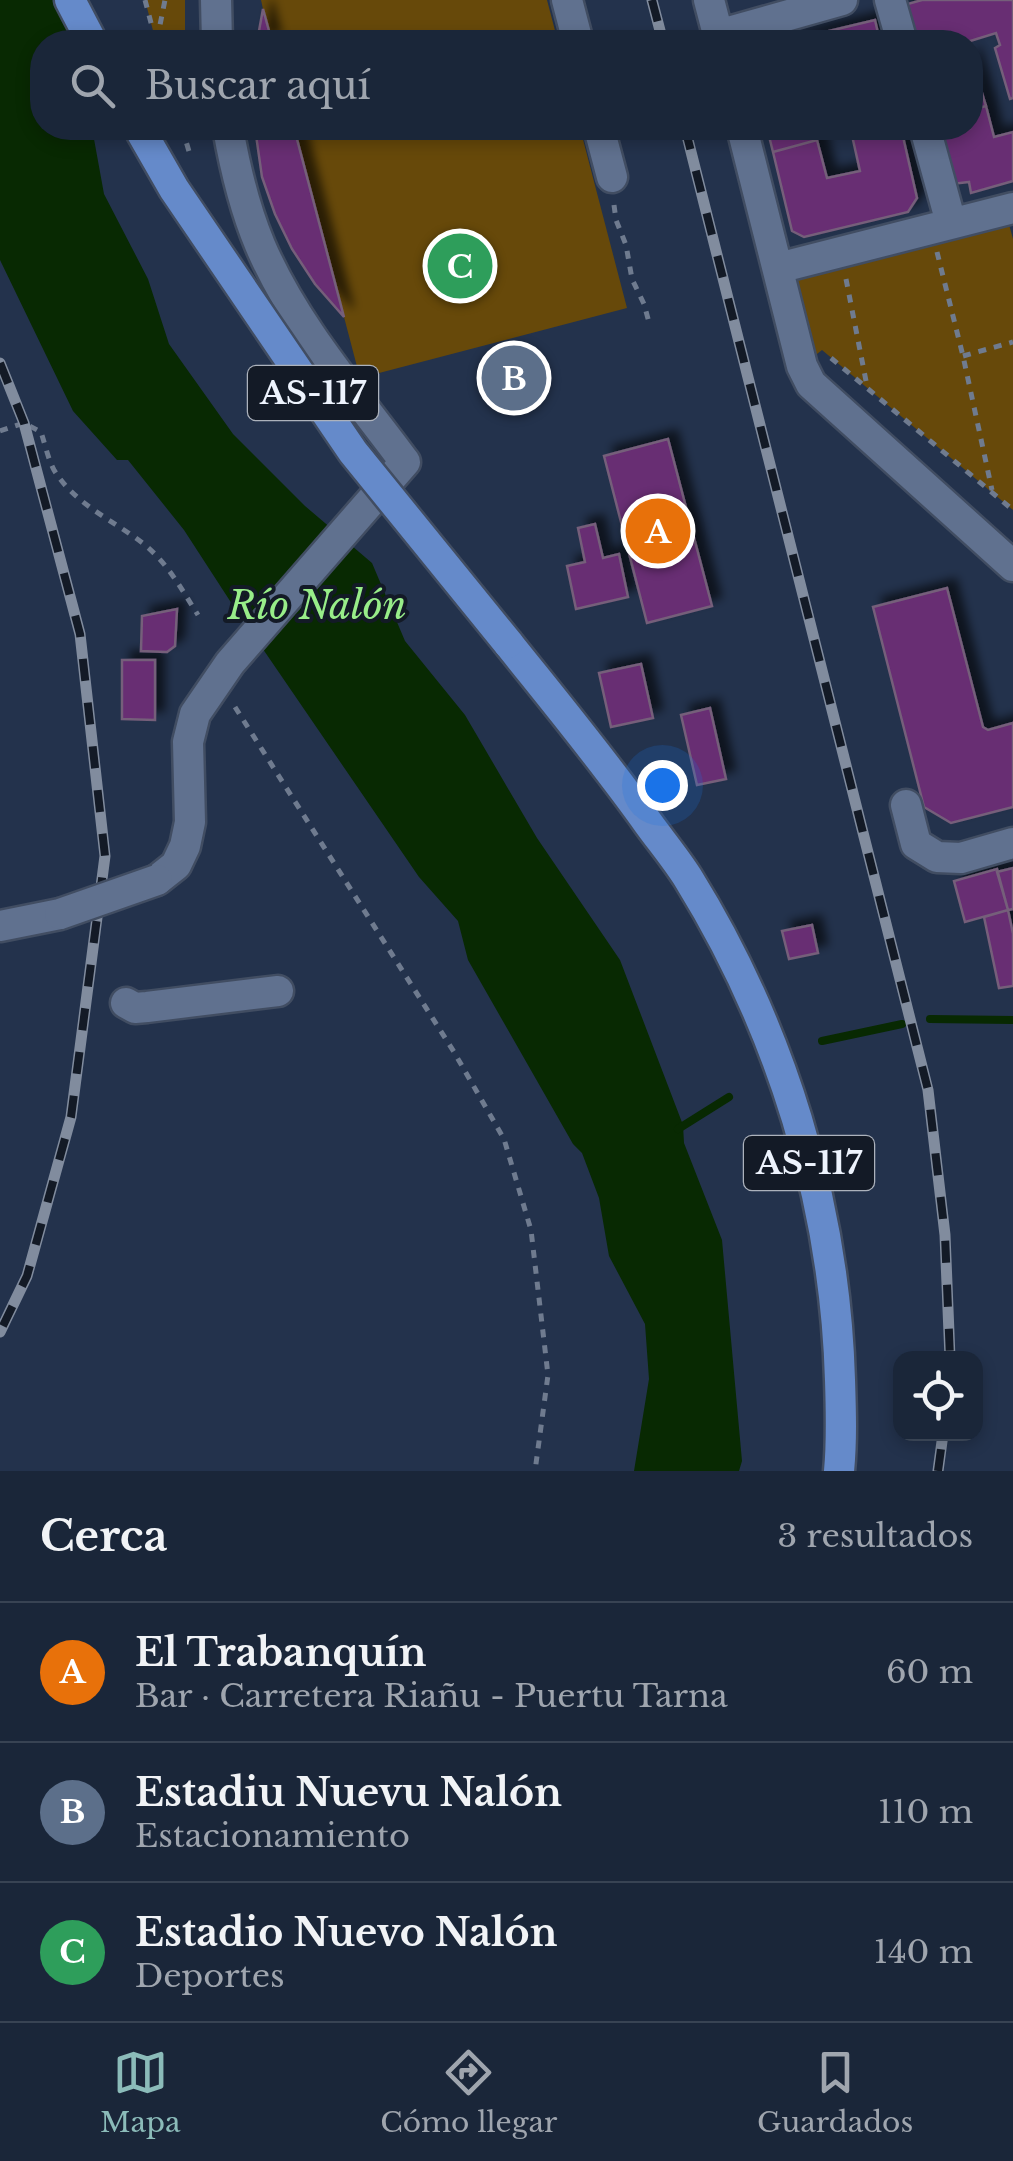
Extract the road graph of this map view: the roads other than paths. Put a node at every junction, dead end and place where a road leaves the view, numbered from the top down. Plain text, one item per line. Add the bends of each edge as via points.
1 (70, 0) edge
2 (216, 0) edge
3 (567, 0) edge
4 (709, 0) edge
5 (842, 0) edge
6 (890, 0) edge
7 (86, 30) edge
8 (217, 30) edge
9 (575, 30) edge
10 (717, 30) edge
11 (747, 30) edge
12 (899, 30) edge
13 (146, 140) edge
14 (230, 140) edge
15 (602, 140) edge
16 (745, 140) edge
17 (927, 140) edge
18 (612, 177) road end
19 (1013, 208) edge
20 (941, 226) junction
21 (778, 268) junction
22 (1013, 566) edge
23 (906, 805) dead end
24 (1013, 843) edge
25 (0, 926) edge
26 (278, 991) dead end
27 (126, 1003) dead end
28 (839, 1471) edge

1 - 7 main road
2 - 8 street
3 - 9 street
4 - 10 street
5 - 11 street
6 - 12 street
13 - 28 main road, AS-117, bridge via 354,452 608,767 687,878 734,962 775,1055 824,1226 838,1334
14 - 25 street, bridge via 239,187 282,290 405,462 225,670 195,714 188,742 190,822 176,865 157,880 60,914
15 - 18 street
16 - 21 street
17 - 20 street
19 - 20 street
20 - 21 street
21 - 22 street via 810,384
23 - 24 street via 916,844 937,857 962,858
26 - 27 street via 146,1008

